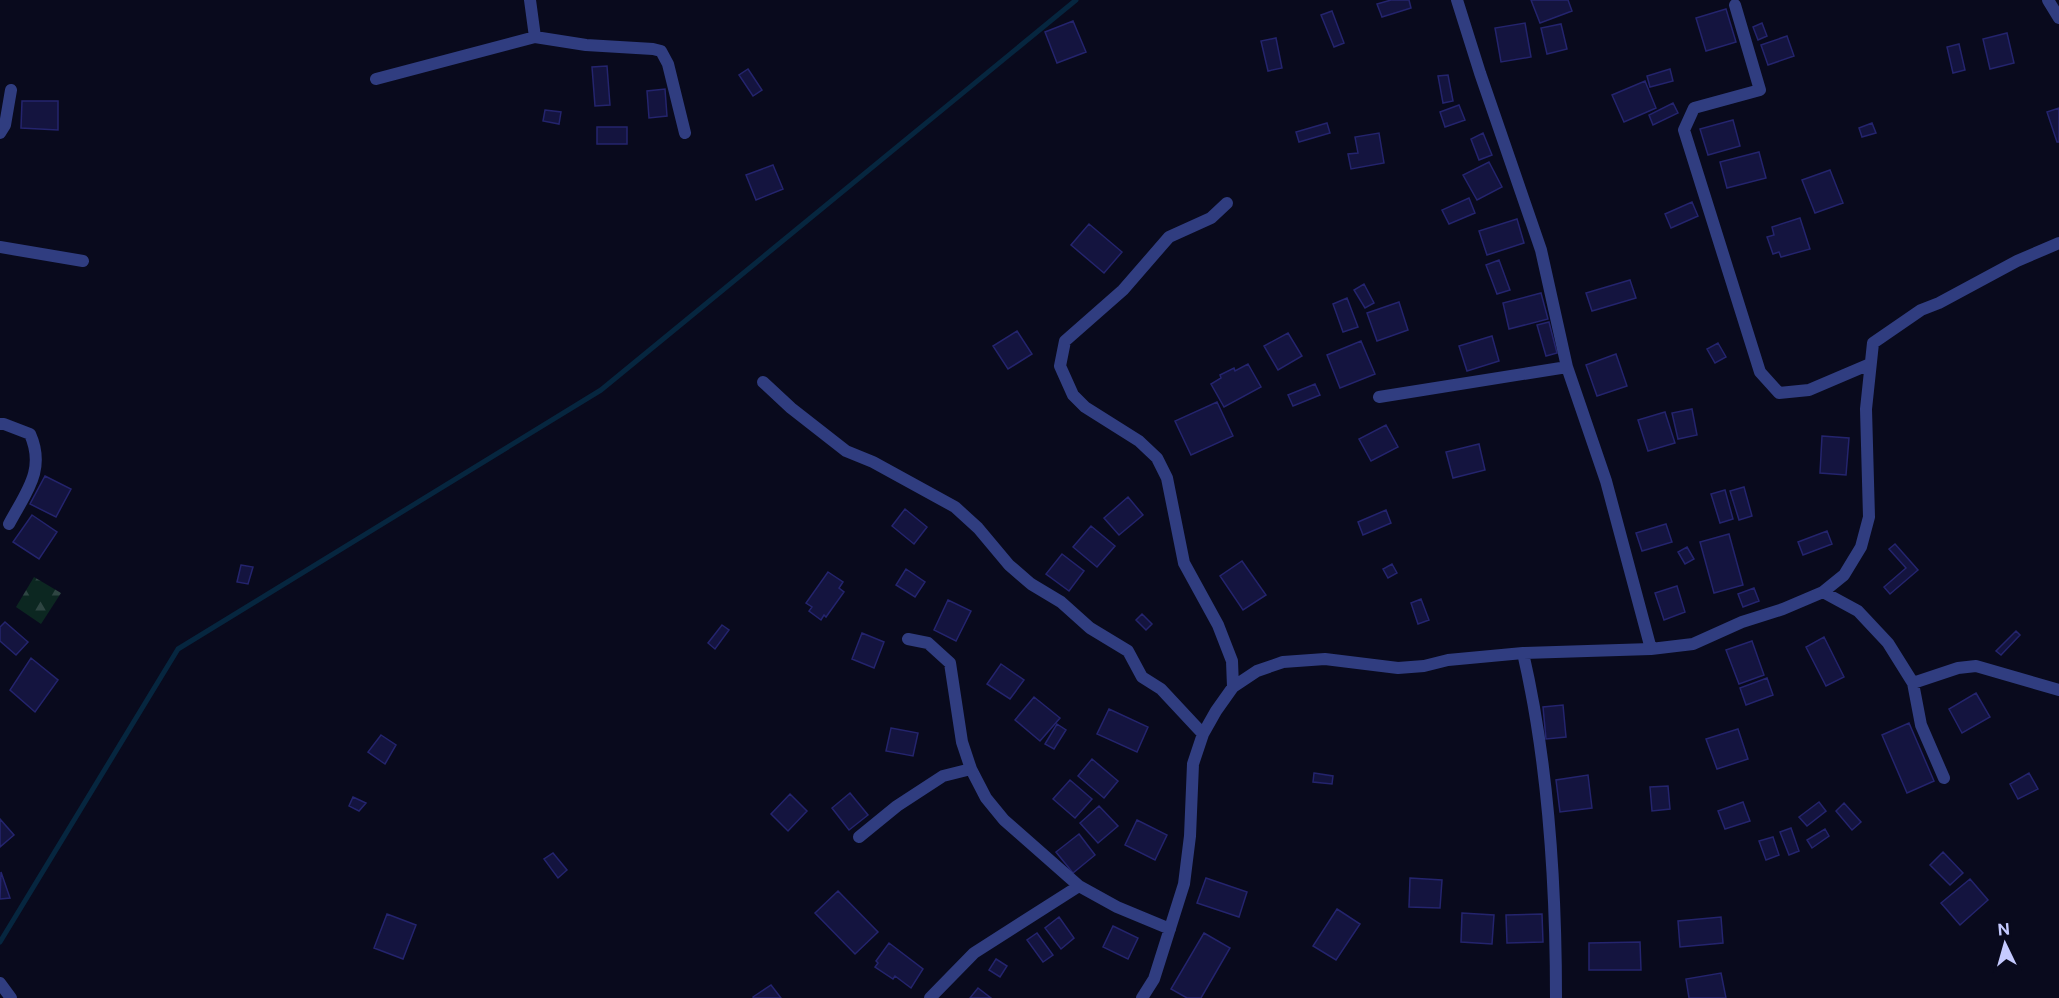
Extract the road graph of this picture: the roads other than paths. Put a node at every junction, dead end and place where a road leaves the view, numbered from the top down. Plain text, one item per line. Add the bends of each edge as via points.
1 (530, 0) edge
2 (1457, 0) edge
3 (2048, 0) edge
4 (1735, 5) dead end
5 (2059, 18) edge
6 (535, 37) junction
7 (376, 79) dead end
8 (11, 90) dead end
9 (0, 133) edge
10 (685, 133) dead end
11 (1227, 204) dead end
12 (2059, 243) edge
13 (0, 247) edge
14 (83, 261) dead end
15 (1870, 364) junction
16 (1567, 367) junction
17 (763, 382) dead end
18 (1379, 397) dead end
19 (0, 424) edge
20 (9, 524) dead end
21 (1823, 592) junction
22 (908, 639) dead end
23 (1652, 649) junction
24 (1523, 653) junction
25 (1913, 683) junction
26 (1233, 687) junction
27 (2059, 690) edge
28 (1203, 734) junction
29 (971, 769) junction
30 (1944, 778) dead end
31 (859, 837) dead end
32 (1078, 886) junction
33 (1170, 929) junction
34 (0, 983) edge
35 (11, 998) edge
36 (930, 998) edge
37 (1142, 998) edge
38 (1556, 998) edge

1 - 6 street
2 - 16 street via 1541,250
3 - 5 street
4 - 15 street via 1760,90 1694,108 1684,130 1760,372 1779,393 1809,390
6 - 7 street
6 - 10 street via 661,51 666,56
8 - 9 street
11 - 26 street via 1211,218 1169,237 1123,290 1065,341 1060,366 1073,395 1085,407 1139,441 1157,458 1167,478 1184,563 1218,625 1232,661
12 - 15 street via 1921,310 1873,343
13 - 14 street
15 - 21 street via 1866,409 1869,517 1861,547 1844,575
16 - 18 street
16 - 23 street via 1606,481
17 - 28 street via 846,451 955,507 1009,566 1062,602 1090,628 1128,651 1142,677 1161,689
19 - 20 street via 30,434 37,449 36,473
21 - 23 street via 1693,644
21 - 25 street via 1858,611 1888,643
22 - 29 street via 928,643 950,663 962,742
23 - 24 street
24 - 26 street via 1398,668 1325,659 1283,662 1257,671
24 - 38 street via 1546,802 1556,930
25 - 27 street via 1976,666
25 - 30 street via 1921,725
26 - 28 street
28 - 33 street via 1193,764 1184,884
29 - 31 street via 943,777 897,806
29 - 32 street via 986,798 1004,820
32 - 33 street
32 - 36 street via 974,953
33 - 37 street via 1154,979
34 - 35 street

